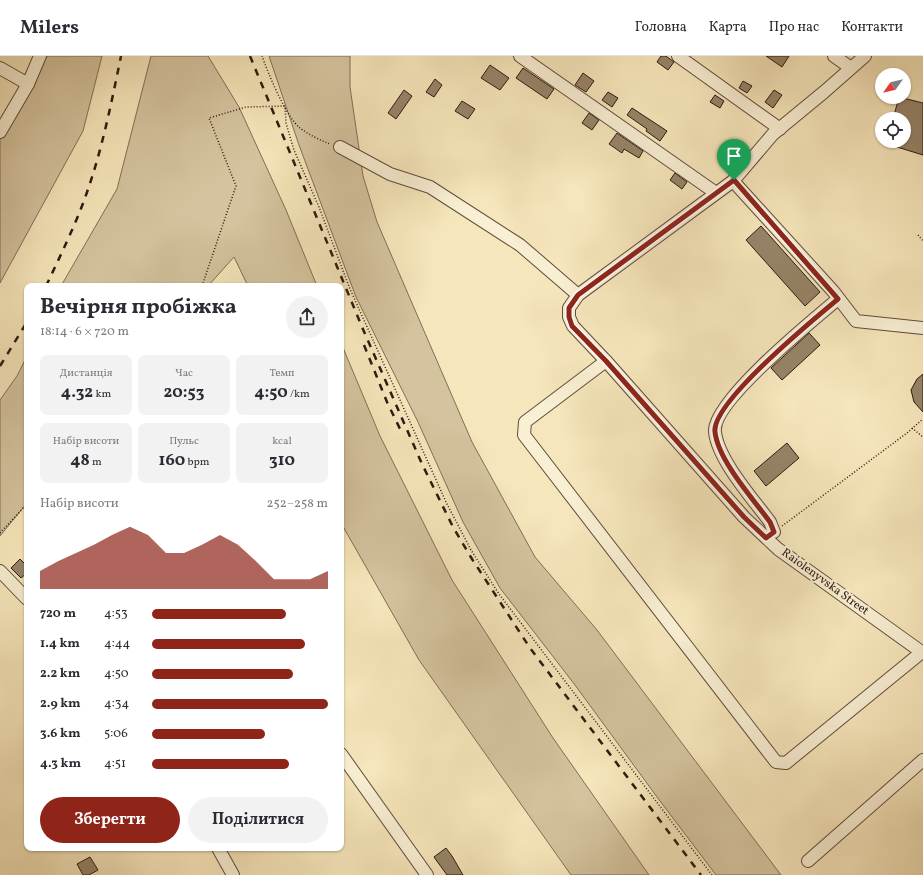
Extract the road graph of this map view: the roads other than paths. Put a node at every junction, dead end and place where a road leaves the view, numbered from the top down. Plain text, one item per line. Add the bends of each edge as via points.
1 (40, 56) edge
2 (520, 56) edge
3 (678, 56) edge
4 (834, 56) edge
5 (865, 56) edge
6 (0, 68) edge
7 (851, 68) junction
8 (28, 84) junction
9 (780, 128) junction
10 (0, 132) edge
11 (340, 148) road end
12 (734, 180) junction
13 (716, 193) junction
14 (578, 295) junction
15 (838, 299) junction
16 (923, 328) edge
17 (606, 361) junction
18 (770, 535) junction
19 (0, 571) edge
20 (24, 596) edge
21 (922, 653) edge
22 (344, 758) edge
23 (923, 760) edge
24 (220, 851) edge
25 (808, 861) dead end
26 (233, 875) edge
27 (427, 875) edge

1 - 8 street
2 - 13 street
3 - 9 street
4 - 7 street
5 - 7 street
6 - 8 street
7 - 9 street
8 - 10 street
9 - 12 street via 772,134
11 - 14 street via 390,174 430,187 520,245
12 - 13 street
12 - 15 street
13 - 14 street
14 - 17 street, Raiolenyvska Street via 569,308 572,326
15 - 16 street via 856,321
15 - 18 street via 778,349 728,403 717,419 714,431 718,447 770,522
17 - 18 street, Raiolenyvska Street via 744,517
17 - 21 street via 525,422 524,435 776,762 786,763
18 - 21 street, Raiolenyvska Street via 778,549
19 - 20 street
22 - 27 street
23 - 25 street
24 - 26 street

